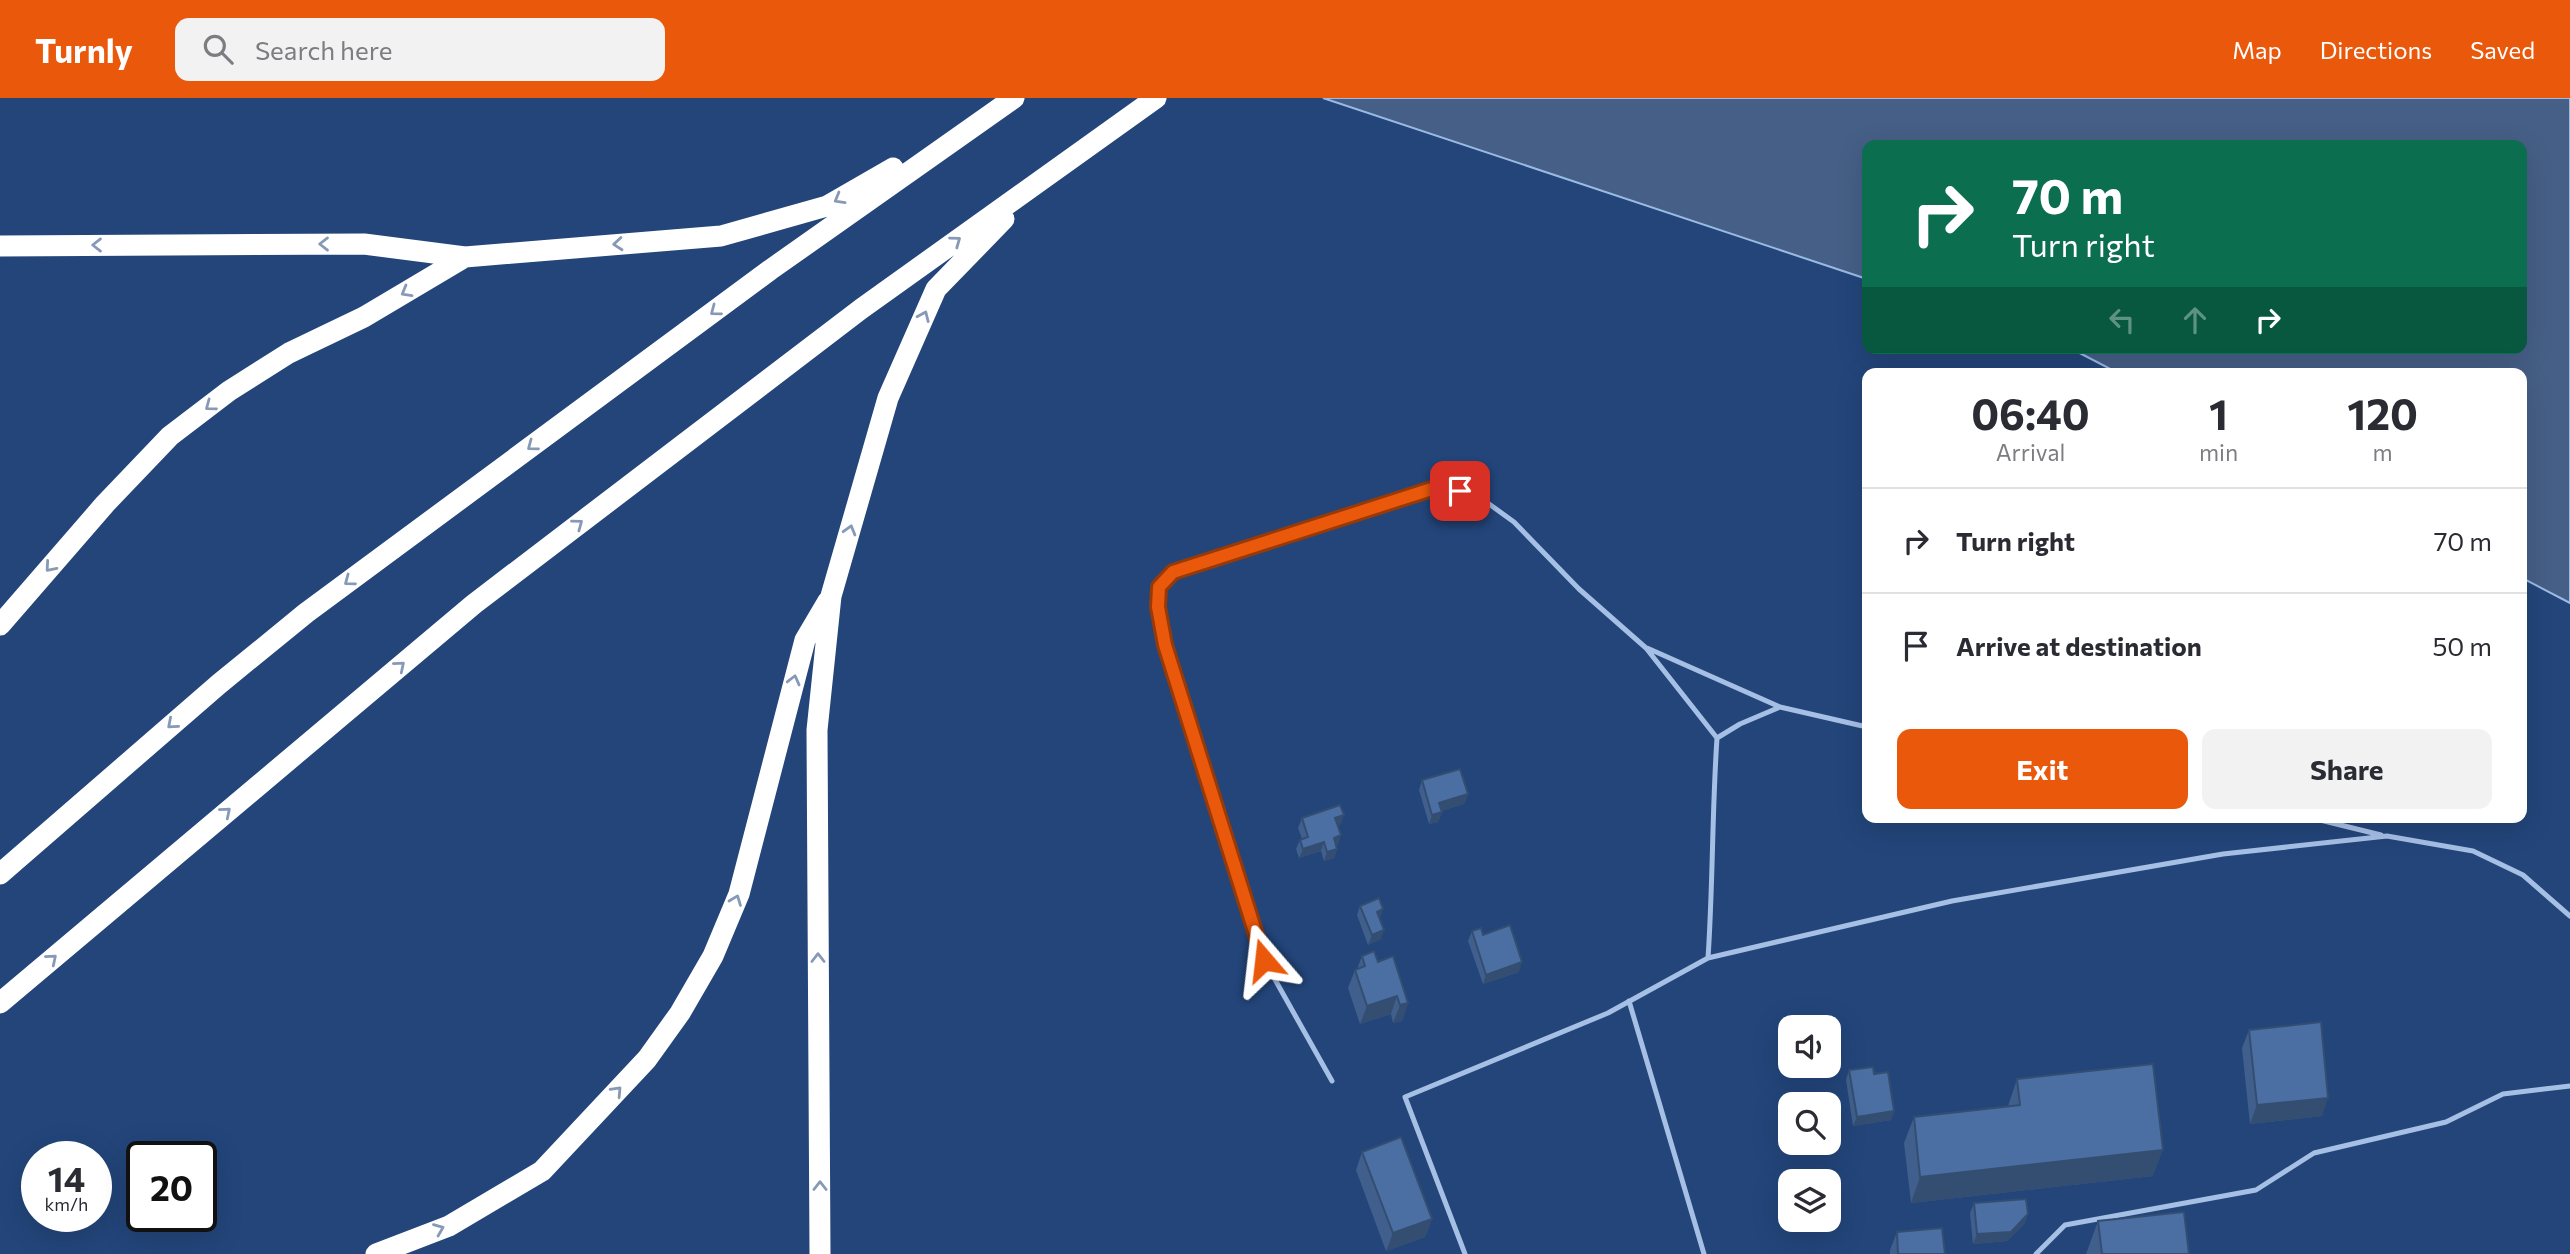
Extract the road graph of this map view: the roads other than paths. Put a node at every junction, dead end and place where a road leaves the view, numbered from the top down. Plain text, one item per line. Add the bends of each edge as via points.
1 (1000, 98) edge
2 (1014, 98) edge
3 (1158, 98) edge
4 (0, 246) edge
5 (465, 257) junction
6 (831, 596) junction
7 (0, 625) edge
8 (1646, 648) junction
9 (1780, 707) junction
10 (1862, 726) edge
11 (1717, 738) junction
12 (2333, 823) edge
13 (2387, 836) junction
14 (0, 874) edge
15 (2570, 916) edge
16 (1708, 958) junction
17 (1629, 1001) junction
18 (0, 1003) edge
19 (1332, 1081) dead end
20 (2570, 1086) edge
21 (376, 1254) edge
22 (820, 1254) edge
23 (1465, 1254) edge
24 (1704, 1254) edge
25 (2036, 1254) edge

1 -> 5 highway via 940,141 827,206 721,236
2 -> 14 highway via 770,270 306,613
6 -> 3 highway via 888,398 936,289 1033,189
18 -> 3 highway via 474,604 861,309
5 -> 4 highway via 364,244
5 -> 7 highway via 364,317 289,353 170,436
21 -> 6 highway via 449,1226 541,1171 648,1059 680,1013 713,956 739,894 804,640
22 -> 6 highway via 817,730
8 - 9 lane
8 - 11 lane
8 - 19 lane via 1579,589 1514,522 1478,496 1441,486 1173,572 1159,587 1165,645 1264,960
9 - 10 lane
9 - 11 lane
11 - 16 lane
12 - 13 lane
13 - 15 lane via 2473,850 2523,875
13 - 16 lane via 2223,854 1952,901
16 - 17 lane
17 - 23 lane via 1405,1097
17 - 24 lane
20 - 25 lane via 2503,1094 2446,1122 2314,1153 2256,1191 2065,1225

